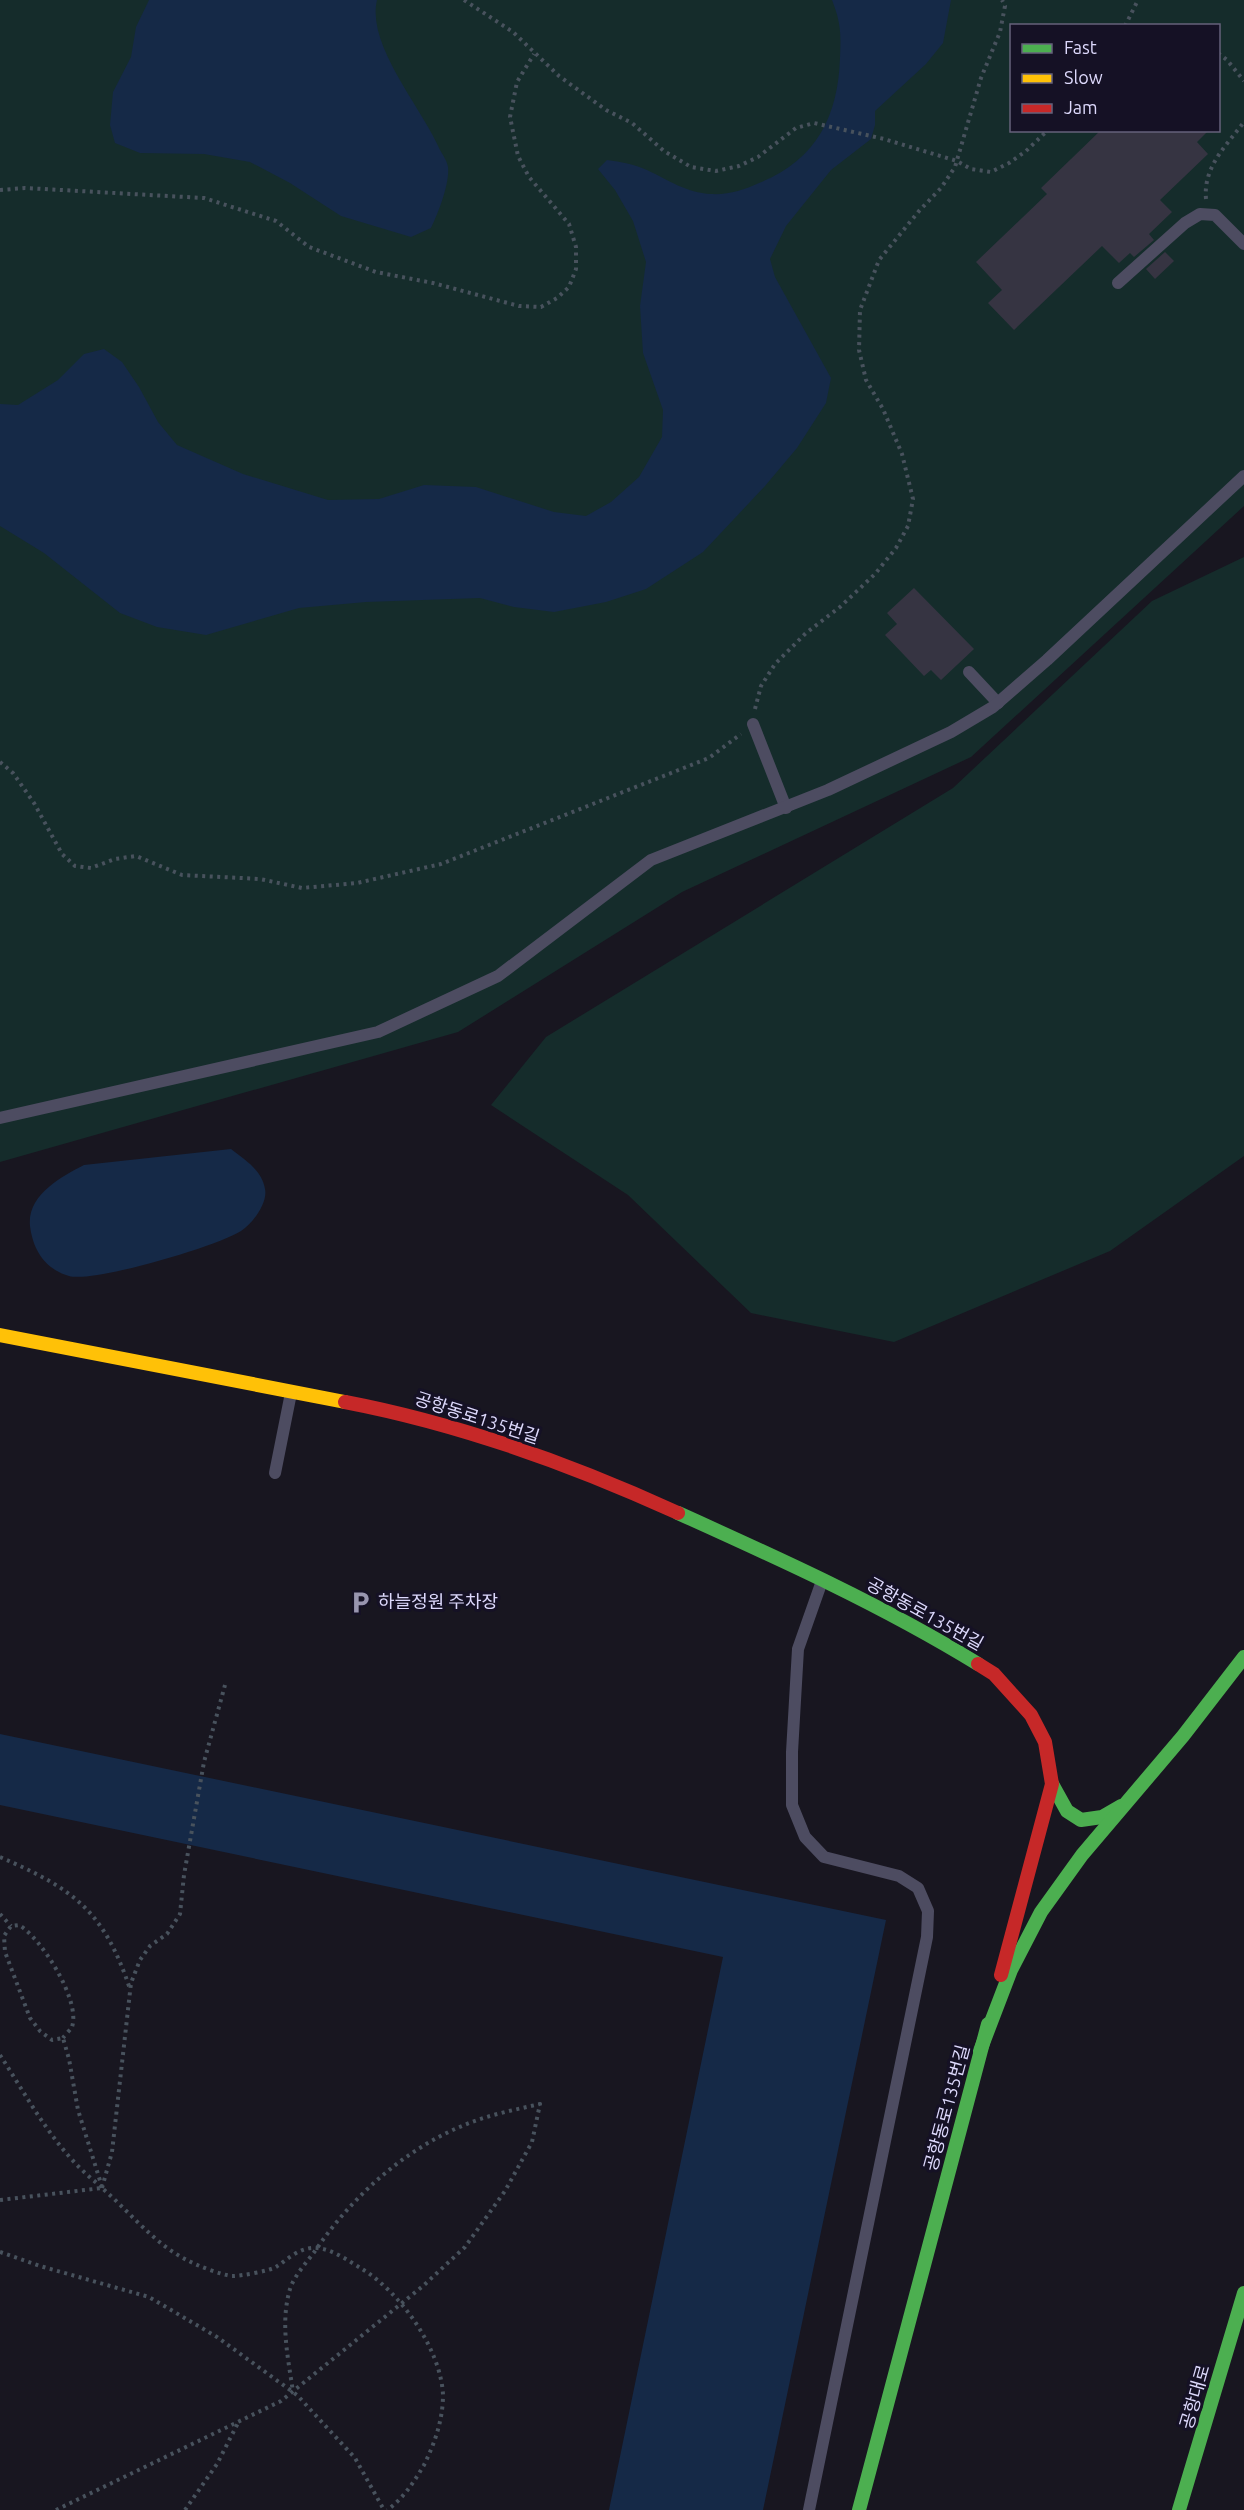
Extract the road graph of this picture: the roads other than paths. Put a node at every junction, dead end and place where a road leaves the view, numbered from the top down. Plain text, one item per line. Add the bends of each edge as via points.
1 (1244, 244) edge
2 (1118, 283) dead end
3 (1244, 476) edge
4 (969, 672) dead end
5 (998, 703) junction
6 (753, 724) road end
7 (786, 808) junction
8 (0, 1118) edge
9 (0, 1335) edge
10 (292, 1391) junction
11 (275, 1473) dead end
12 (823, 1579) junction
13 (1244, 1657) edge
14 (1052, 1784) junction
15 (1127, 1801) junction
16 (981, 2051) junction
17 (1244, 2293) edge
18 (809, 2510) edge
19 (860, 2510) edge
20 (1179, 2510) edge

1 - 2 lane via 1215,215 1200,214
3 - 5 lane
4 - 5 lane
5 - 7 lane via 941,737
6 - 7 lane
7 - 8 lane via 651,860 498,976 378,1032
9 - 10 main road, 공항동로135번길
10 - 11 lane
10 - 12 main road, 공항동로135번길 via 403,1413 518,1448 617,1485
12 - 14 main road, 공항동로135번길 via 924,1631 994,1674 1031,1715 1045,1742
12 - 18 lane via 798,1649 792,1805 805,1837 824,1857 898,1876 918,1888 928,1911 927,1937
13 - 15 main road
14 - 15 main road via 1068,1811 1081,1820 1102,1817
14 - 16 main road, 공항동로135번길
15 - 16 main road via 1082,1854 1041,1912 1011,1970
16 - 19 main road, 공항동로135번길
17 - 20 main road, 공항대로

